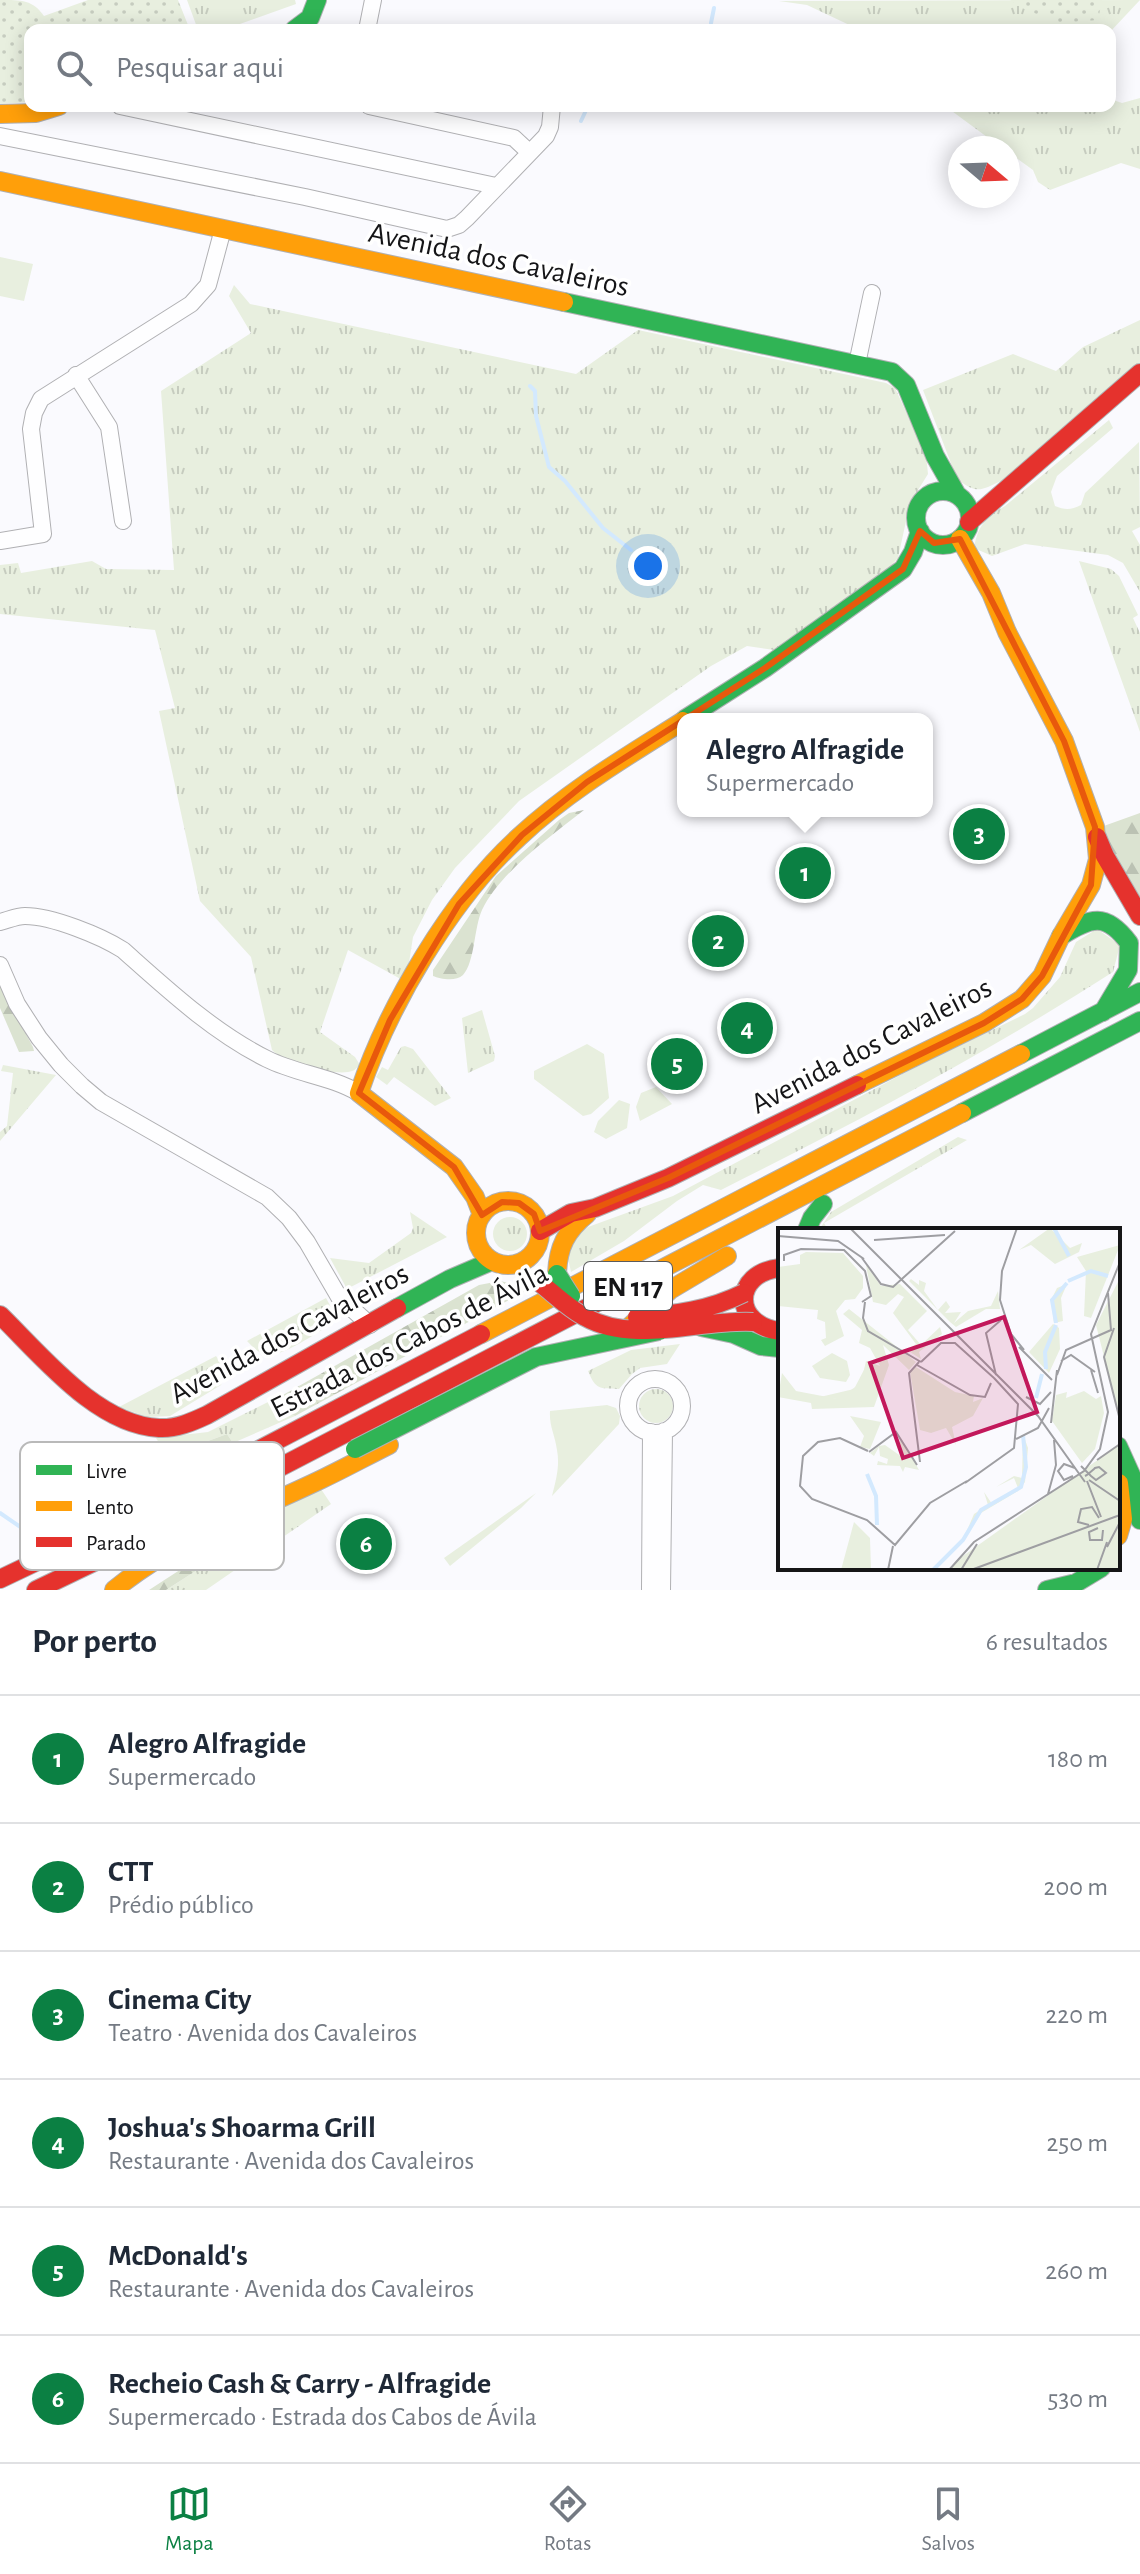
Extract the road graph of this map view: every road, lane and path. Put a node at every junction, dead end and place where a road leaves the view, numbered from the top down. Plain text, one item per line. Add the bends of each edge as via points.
1 (317, 0) edge
2 (373, 0) edge
3 (303, 24) edge
4 (368, 24) edge
5 (39, 112) edge
6 (172, 112) edge
7 (396, 112) edge
8 (551, 112) edge
9 (0, 114) edge
10 (0, 136) edge
11 (529, 152) junction
12 (0, 181) edge
13 (496, 186) junction
14 (223, 229) junction
15 (872, 293) dead end
16 (857, 364) junction
17 (1140, 373) edge
18 (76, 375) junction
19 (935, 456) junction
20 (928, 496) junction
21 (997, 497) junction
22 (961, 498) junction
23 (123, 521) dead end
24 (920, 531) junction
25 (965, 531) junction
26 (0, 541) edge
27 (695, 713) edge
28 (677, 724) edge
29 (1097, 837) junction
30 (1140, 916) edge
31 (0, 922) edge
32 (1061, 936) junction
33 (0, 965) edge
34 (1140, 992) edge
35 (1103, 1012) junction
36 (1140, 1021) edge
37 (1005, 1092) junction
38 (359, 1093) junction
39 (823, 1204) junction
40 (595, 1208) junction
41 (482, 1215) junction
42 (778, 1228) edge
43 (778, 1228) edge
44 (808, 1228) edge
45 (540, 1234) junction
46 (477, 1237) junction
47 (492, 1261) junction
48 (518, 1263) junction
49 (778, 1268) edge
50 (549, 1278) junction
51 (450, 1279) junction
52 (744, 1293) junction
53 (0, 1315) edge
54 (753, 1322) junction
55 (370, 1325) junction
56 (700, 1326) junction
57 (659, 1331) junction
58 (778, 1331) edge
59 (778, 1348) edge
60 (274, 1442) edge
61 (1120, 1450) edge
62 (284, 1464) edge
63 (284, 1477) edge
64 (1120, 1494) edge
65 (284, 1496) edge
66 (1140, 1520) edge
67 (1120, 1531) edge
68 (1140, 1537) edge
69 (1120, 1539) edge
70 (20, 1569) edge
71 (78, 1570) edge
72 (141, 1570) edge
73 (1102, 1574) edge
74 (0, 1579) edge
75 (36, 1590) edge
76 (114, 1590) edge
77 (650, 1590) edge
78 (662, 1590) edge
79 (1047, 1590) edge

1 - 3 main road
2 - 4 street
5 - 9 main road
6 - 13 street
7 - 11 street via 514,138
8 - 11 street via 546,136
10 - 13 street via 438,228 459,225
11 - 13 street
12 - 14 main road, Avenida dos Cavaleiros
14 - 16 main road, Avenida dos Cavaleiros
14 - 18 street via 208,285 191,304
15 - 16 street
16 - 19 main road, Avenida dos Cavaleiros via 892,372 906,385
17 - 21 main road
18 - 23 street via 109,427
18 - 26 street via 41,399 34,413 31,429 43,534
19 - 20 main road
19 - 22 main road, Avenida dos Cavaleiros
20 - 22 main road via 942,491
20 - 24 main road via 916,516
21 - 22 main road
21 - 25 main road
22 - 25 main road via 970,515
24 - 25 main road via 943,545
24 - 27 main road via 903,569
25 - 29 main road, Avenida dos Cavaleiros via 1007,632 1064,741
28 - 38 main road via 587,782 498,858 459,904 420,965
29 - 30 main road
29 - 32 main road, Avenida dos Cavaleiros via 1091,885
31 - 38 street via 24,915 110,942 244,1046 284,1067 332,1079
32 - 35 main road via 1082,922 1101,919 1116,926 1129,943 1128,970
32 - 40 main road, Avenida dos Cavaleiros via 1031,991 995,1017 668,1178
33 - 55 street via 17,1004 61,1065 101,1102 267,1197 307,1242 339,1297
34 - 35 main road, Estrada dos Cabos de Ávila / EN 117
35 - 60 main road, Estrada dos Cabos de Ávila / EN 117
36 - 37 main road, Estrada dos Cabos de Ávila / EN 117
37 - 39 main road via 975,1121
37 - 62 main road, Estrada dos Cabos de Ávila / EN 117
38 - 41 main road via 454,1167
39 - 43 main road
39 - 44 main road
40 - 45 main road, Avenida dos Cavaleiros via 571,1213
40 - 50 main road via 561,1241
41 - 45 main road via 502,1202 519,1203 534,1214
41 - 46 main road
42 - 65 main road via 670,1290 596,1354 527,1373
45 - 48 main road via 533,1253
45 - 50 main road
46 - 47 main road
46 - 51 main road, Avenida dos Cavaleiros
47 - 48 main road
47 - 51 main road, Avenida dos Cavaleiros
48 - 50 main road
49 - 52 main road via 754,1275
50 - 52 main road, bridge via 600,1312 629,1318 712,1307
50 - 57 main road, bridge via 574,1311 595,1322
51 - 55 main road, Avenida dos Cavaleiros
52 - 54 main road
53 - 55 main road, Avenida dos Cavaleiros via 95,1404 127,1421 160,1428 207,1415
54 - 56 main road, bridge
54 - 58 main road
56 - 57 main road, bridge
56 - 59 main road
57 - 63 main road, bridge via 536,1357 355,1449
61 - 66 main road via 1132,1477
64 - 67 main road
68 - 69 main road
70 - 74 main road, Estrada dos Cabos de Ávila / EN 117
71 - 75 main road, Estrada dos Cabos de Ávila / EN 117
72 - 76 main road
73 - 79 main road
77 - 78 street via 658,1432

